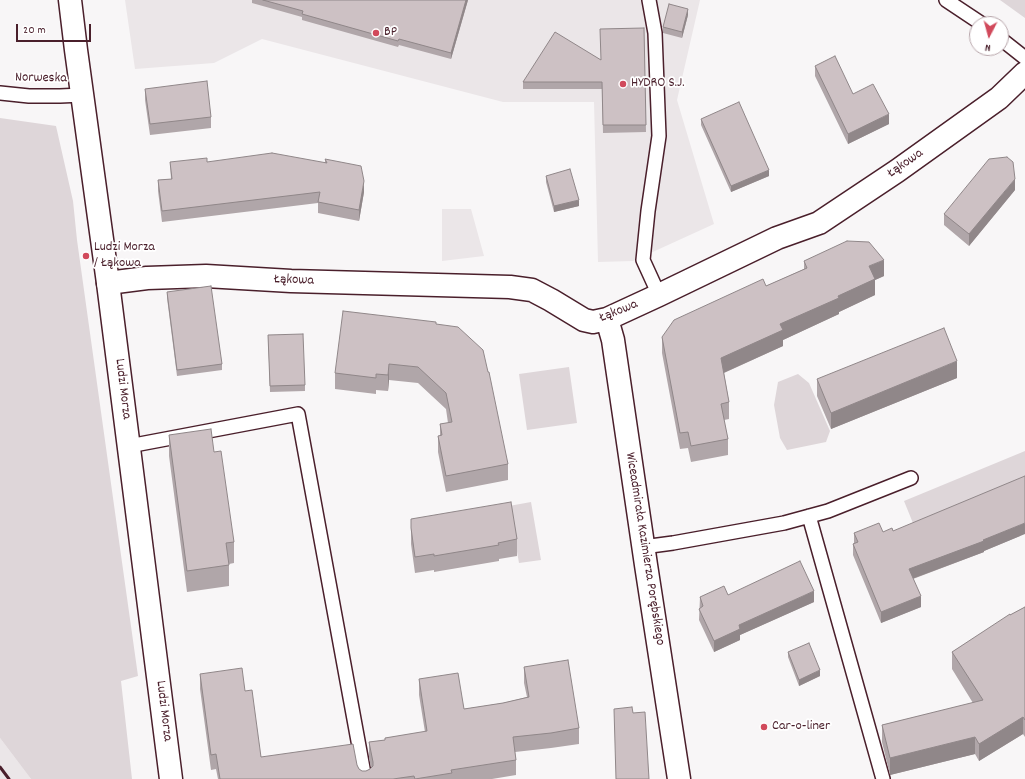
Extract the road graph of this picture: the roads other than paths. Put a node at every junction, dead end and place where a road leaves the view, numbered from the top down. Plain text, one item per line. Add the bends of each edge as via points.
1 (70, 0) edge
2 (649, 0) edge
3 (946, 0) edge
4 (970, 16) edge
5 (1009, 45) edge
6 (1025, 58) edge
7 (1025, 73) edge
8 (0, 93) edge
9 (82, 95) junction
10 (108, 283) junction
11 (659, 295) junction
12 (607, 319) junction
13 (129, 446) junction
14 (911, 478) dead end
15 (809, 516) junction
16 (643, 547) junction
17 (171, 779) edge
18 (366, 779) edge
19 (679, 779) edge
20 (883, 779) edge

1 - 9 street, Ludzi Morza
2 - 11 lane via 655,33 659,136 642,260
3 - 4 lane
5 - 6 lane
7 - 11 street, Łąkowa via 999,98 819,223 777,238
8 - 9 lane, Norweska via 29,96
9 - 10 street, Ludzi Morza
10 - 12 street, Łąkowa via 147,278 206,276 510,287 532,290 584,320 593,322
10 - 13 street, Ludzi Morza
11 - 12 street, Łąkowa
12 - 16 street, Wiceadmirała Kazimierza Porębskiego via 613,340
13 - 17 street, Ludzi Morza
13 - 18 lane via 298,414
14 - 15 lane
15 - 16 lane via 776,525
15 - 20 lane
16 - 19 street, Wiceadmirała Kazimierza Porębskiego

